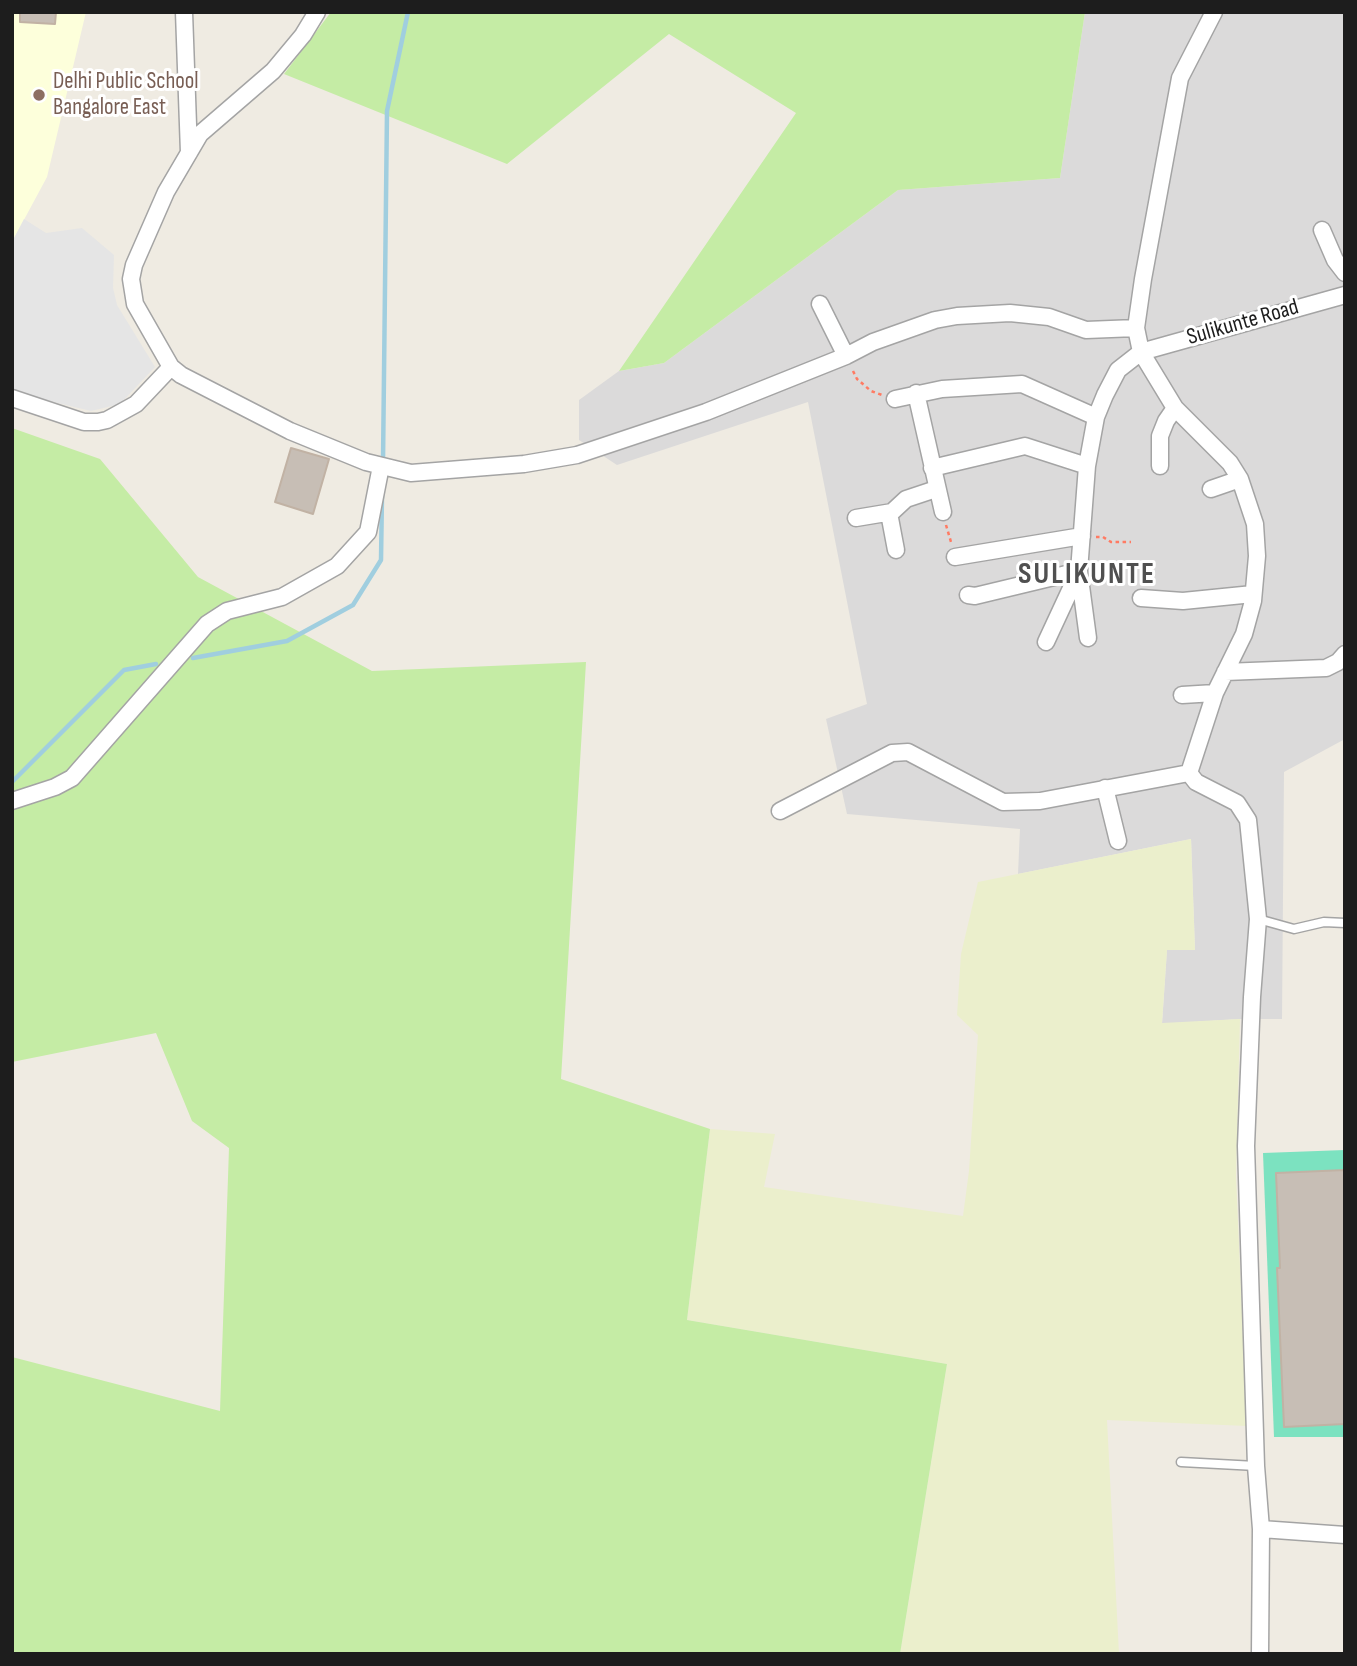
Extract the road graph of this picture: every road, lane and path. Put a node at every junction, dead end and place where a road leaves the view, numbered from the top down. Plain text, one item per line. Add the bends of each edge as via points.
1 (184, 12) edge
2 (317, 12) edge
3 (1214, 12) edge
4 (189, 153) junction
5 (1322, 230) dead end
6 (1345, 273) edge
7 (1345, 295) edge
8 (820, 304) dead end
9 (1136, 328) junction
10 (1141, 352) junction
11 (846, 356) junction
12 (171, 367) junction
13 (916, 393) junction
14 (12, 398) edge
15 (895, 399) joint
16 (1175, 408) junction
17 (1096, 417) junction
18 (1087, 466) junction
19 (1160, 466) dead end
20 (385, 467) junction
21 (932, 468) junction
22 (1240, 479) junction
23 (936, 489) junction
24 (1211, 489) dead end
25 (943, 512) joint
26 (889, 513) junction
27 (856, 518) dead end
28 (1082, 536) junction
29 (1131, 542) dead end
30 (896, 550) dead end
31 (955, 557) joint
32 (1079, 571) junction
33 (1253, 594) junction
34 (968, 595) dead end
35 (1141, 598) dead end
36 (1088, 638) dead end
37 (1046, 642) dead end
38 (1345, 654) edge
39 (1225, 672) junction
40 (1215, 693) junction
41 (1182, 695) dead end
42 (1189, 773) junction
43 (1105, 788) junction
44 (12, 801) edge
45 (780, 811) dead end
46 (1118, 841) dead end
47 (1258, 919) junction
48 (1345, 923) edge
49 (1181, 1462) dead end
50 (1256, 1466) junction
51 (1261, 1529) junction
52 (1345, 1535) edge
53 (1260, 1654) edge

1 - 4 street
2 - 4 street via 273,71 204,130
3 - 9 street via 1181,78
4 - 12 street via 166,192 131,279 135,304
5 - 6 street
7 - 10 street, Sulikunte Road
8 - 11 street
9 - 10 street
9 - 11 street via 1086,330 1049,317 1010,313 957,316 873,342
10 - 16 street
10 - 17 street via 1118,369
11 - 15 path via 858,379
11 - 20 street via 706,412 577,455 420,473
12 - 14 street via 136,404 98,422 84,422
12 - 20 street via 295,434
13 - 15 street
13 - 17 street via 1022,384
13 - 21 street
16 - 19 street via 1160,436
16 - 22 street
17 - 18 street
18 - 21 street via 1025,446
18 - 28 street
20 - 44 street via 368,532 337,566 282,597 227,611 207,624 72,778
21 - 23 street
22 - 24 street
22 - 33 street via 1255,524 1258,556
23 - 25 street
23 - 26 street via 906,499
25 - 31 path
26 - 27 street
26 - 30 street
28 - 29 path
28 - 31 street
28 - 32 street
32 - 34 street
32 - 36 street
32 - 37 street
33 - 35 street via 1183,601
33 - 39 street via 1244,634
38 - 39 street via 1325,668
39 - 40 street
40 - 41 street
40 - 42 street
42 - 43 street
42 - 47 street via 1196,782 1237,803 1248,820
43 - 45 street via 1040,801 1003,802 908,752 892,753
43 - 46 street
47 - 48 lane via 1286,928
47 - 50 street via 1246,1146
49 - 50 lane
50 - 51 street
51 - 52 street
51 - 53 street

